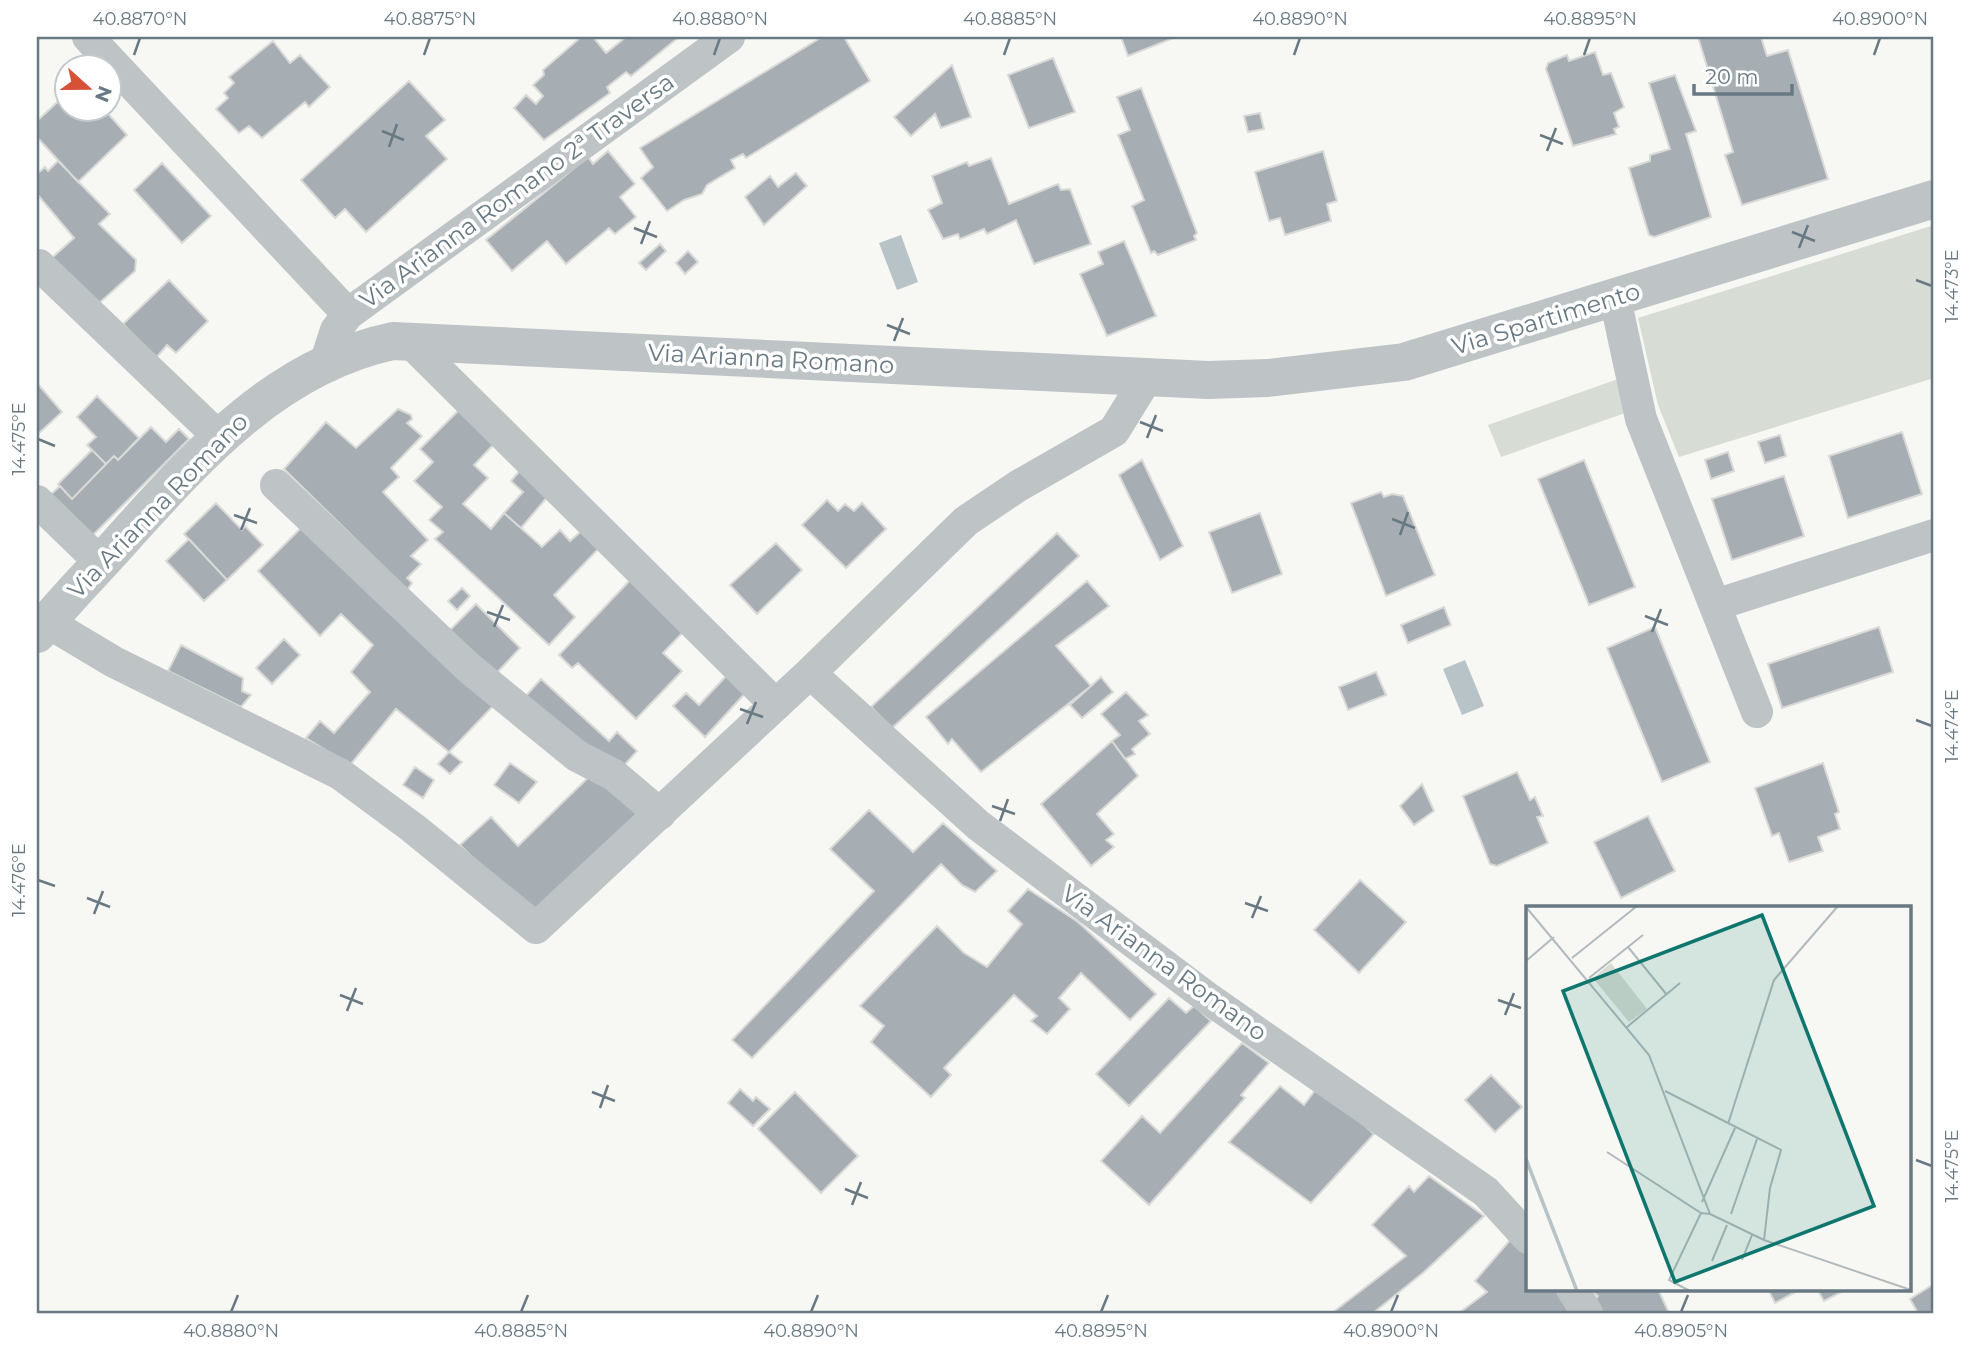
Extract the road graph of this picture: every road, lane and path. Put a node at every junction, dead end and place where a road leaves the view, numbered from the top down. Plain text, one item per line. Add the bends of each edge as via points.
1 (88, 37) edge
2 (729, 37) edge
3 (1934, 199) edge
4 (39, 265) dead end
5 (1615, 298) junction
6 (348, 314) junction
7 (411, 343) junction
8 (326, 361) junction
9 (1148, 376) junction
10 (219, 438) junction
11 (276, 485) dead end
12 (37, 501) edge
13 (1934, 535) edge
14 (101, 563) junction
15 (1715, 605) junction
16 (42, 628) edge
17 (810, 673) junction
18 (776, 705) junction
19 (1757, 712) dead end
20 (660, 814) junction
21 (1526, 1236) edge
22 (1573, 1290) edge
23 (1587, 1313) edge

1 - 6 street
2 - 6 street, Via Arianna Romano 2ª Traversa
3 - 5 street, Via Spartimento
4 - 10 street
5 - 9 street, Via Spartimento via 1404,362 1268,378
5 - 15 street via 1641,419
6 - 8 street, Via Arianna Romano 2ª Traversa via 336,331
7 - 8 street, Via Arianna Romano via 393,341 364,347
7 - 9 street, Via Arianna Romano
7 - 18 street
8 - 10 street, Via Arianna Romano via 292,380
9 - 17 street, Via Arianna Romano via 1114,431 966,521
10 - 14 street, Via Arianna Romano
11 - 20 street via 469,668 576,755 614,775
12 - 14 street
13 - 15 street
14 - 16 street, Via Arianna Romano
15 - 19 street
16 - 20 street, Via Arianna Romano via 340,774 536,928
17 - 18 street, Via Arianna Romano
17 - 21 street, Via Arianna Romano via 978,825 1209,999 1486,1192
18 - 20 street, Via Arianna Romano
22 - 23 street

